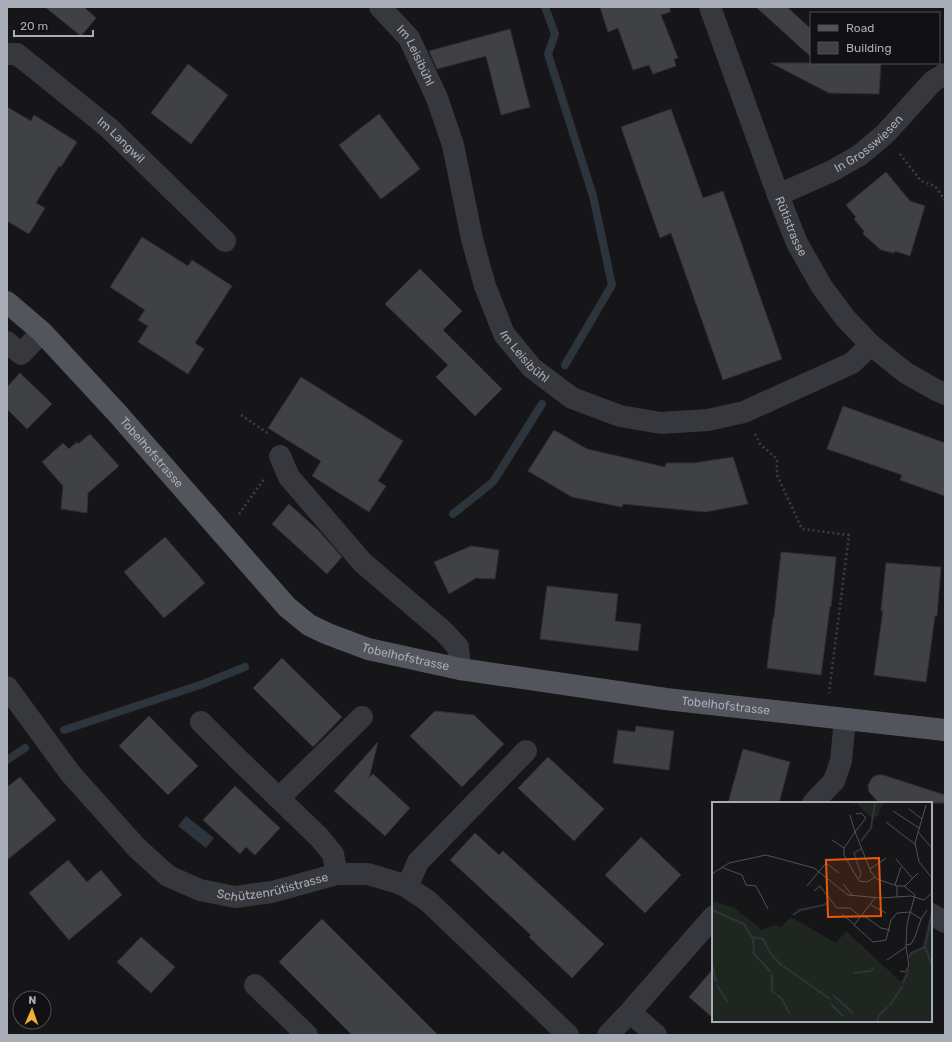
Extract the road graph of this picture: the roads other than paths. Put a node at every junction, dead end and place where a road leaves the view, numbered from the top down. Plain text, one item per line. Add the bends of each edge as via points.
1 (380, 7) edge
2 (710, 7) edge
3 (7, 54) edge
4 (945, 74) edge
5 (778, 195) junction
6 (225, 241) dead end
7 (7, 302) edge
8 (42, 332) junction
9 (7, 342) edge
10 (871, 345) junction
11 (945, 394) edge
12 (276, 447) road end
13 (460, 669) junction
14 (7, 687) edge
15 (362, 718) dead end
16 (835, 718) junction
17 (201, 722) dead end
18 (945, 730) edge
19 (526, 750) dead end
20 (279, 798) junction
21 (814, 802) edge
22 (337, 874) junction
23 (407, 887) junction
24 (932, 914) edge
25 (712, 918) edge
26 (945, 922) edge
27 (255, 985) dead end
28 (630, 1012) junction
29 (307, 1035) edge
30 (568, 1035) edge
31 (608, 1035) edge
32 (656, 1035) edge

1 - 10 street, Im Leisibühl via 409,38 437,98 453,146 472,239 485,286 504,334 532,368 572,398 620,416 661,423 708,420 744,412 852,363
2 - 5 street, Rütistrasse
3 - 6 street, Im Langwil via 17,54 109,128
4 - 5 street, In Grosswiesen via 933,81 885,134 860,155 832,171
5 - 10 street, Rütistrasse via 797,243 822,287 846,319
7 - 8 main road, Tobelhofstrasse
8 - 9 street via 21,354
8 - 13 main road, Tobelhofstrasse via 288,607 309,625 368,648
10 - 11 street, Rütistrasse via 906,373
12 - 13 street via 289,477 363,563 443,631 458,647
13 - 16 main road, Tobelhofstrasse via 666,700
14 - 22 street, Schützenrütistrasse via 70,773 137,848 168,876 200,890 235,897 272,892
15 - 20 street
16 - 18 main road, Tobelhofstrasse
16 - 21 street via 841,761 834,781
17 - 20 street
19 - 23 street via 418,862
20 - 22 street via 333,854
22 - 23 street, Schützenrütistrasse via 368,874
23 - 30 street, Schützenrütistrasse via 428,901
24 - 26 street
25 - 28 street
27 - 29 street
28 - 31 street
28 - 32 street

